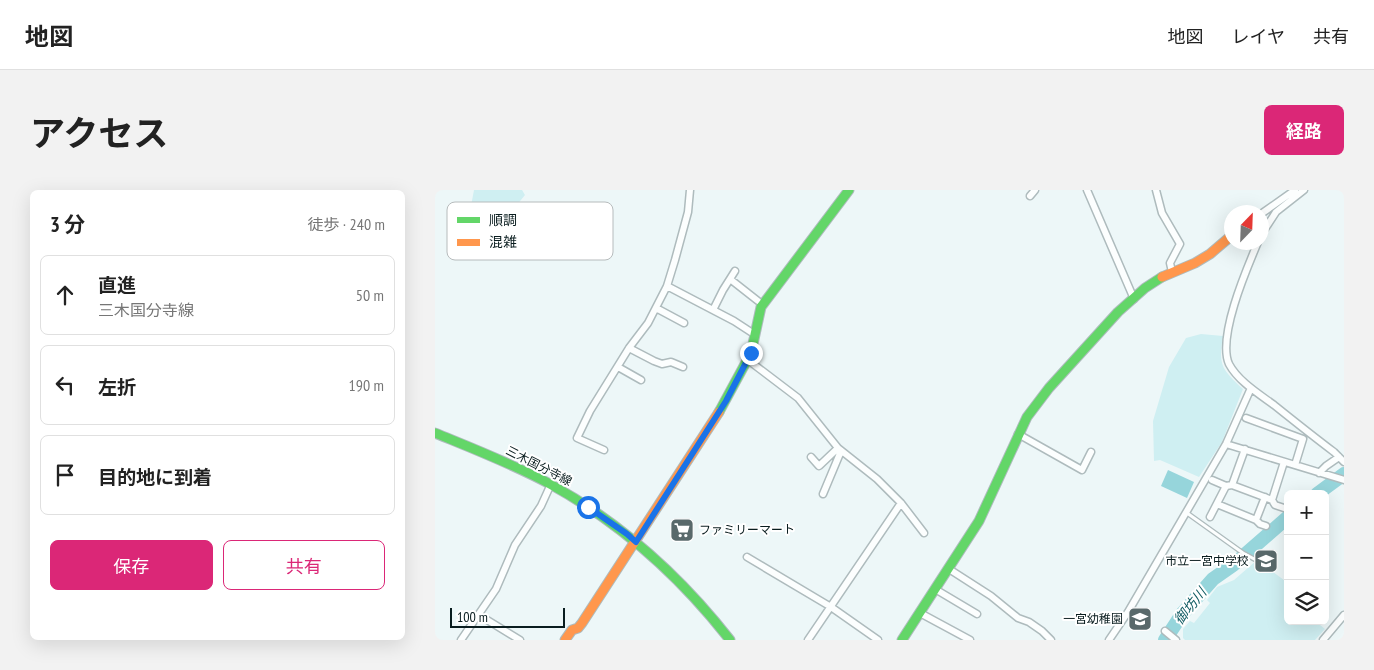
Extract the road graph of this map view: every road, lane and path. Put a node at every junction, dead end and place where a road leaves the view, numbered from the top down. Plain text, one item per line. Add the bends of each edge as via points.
1 (690, 190) edge
2 (849, 190) edge
3 (1035, 190) edge
4 (1087, 190) edge
5 (1156, 190) edge
6 (1295, 190) edge
7 (1304, 190) edge
8 (1030, 196) dead end
9 (1269, 208) edge
10 (1269, 220) edge
11 (1224, 242) edge
12 (1255, 250) edge
13 (735, 271) dead end
14 (1173, 272) junction
15 (730, 279) junction
16 (667, 286) junction
17 (1134, 299) junction
18 (759, 301) dead end
19 (656, 308) junction
20 (713, 310) junction
21 (684, 323) dead end
22 (754, 334) junction
23 (629, 348) junction
24 (748, 360) junction
25 (618, 366) junction
26 (683, 367) dead end
27 (641, 380) dead end
28 (1251, 388) junction
29 (1246, 418) dead end
30 (435, 433) edge
31 (1018, 434) junction
32 (1229, 444) junction
33 (1245, 449) junction
34 (604, 450) dead end
35 (840, 450) junction
36 (1091, 452) dead end
37 (811, 457) dead end
38 (1342, 460) edge
39 (1284, 462) junction
40 (1295, 465) junction
41 (1319, 473) junction
42 (1340, 479) edge
43 (1212, 480) dead end
44 (551, 484) junction
45 (1229, 485) junction
46 (823, 494) dead end
47 (1265, 497) junction
48 (1272, 500) junction
49 (901, 503) junction
50 (1217, 504) junction
51 (1284, 508) edge
52 (1189, 514) junction
53 (1210, 517) dead end
54 (1256, 520) junction
55 (1265, 526) dead end
56 (924, 533) dead end
57 (636, 542) junction
58 (747, 557) dead end
59 (1256, 560) dead end
60 (949, 569) junction
61 (935, 589) junction
62 (831, 607) junction
63 (920, 613) junction
64 (977, 614) dead end
65 (479, 615) junction
66 (1344, 615) edge
67 (1165, 632) dead end
68 (1175, 639) edge
69 (1326, 639) edge
70 (461, 640) edge
71 (518, 640) edge
72 (565, 640) edge
73 (730, 640) edge
74 (808, 640) edge
75 (878, 640) edge
76 (902, 640) edge
77 (970, 640) edge
78 (1051, 640) edge
79 (1109, 640) edge

1 - 16 street via 688,212
2 - 22 street via 761,307
3 - 8 street
4 - 17 street
5 - 14 street via 1162,213 1180,244 1170,263
6 - 9 street
7 - 10 street
11 - 14 street via 1195,263
12 - 28 street via 1238,290 1226,348 1228,362
13 - 15 street
14 - 17 street via 1161,277
15 - 18 street
15 - 20 street
16 - 19 street
16 - 20 street
17 - 31 street via 1118,312 1049,388
19 - 21 street
19 - 23 street
20 - 22 street
22 - 24 street
23 - 25 street
23 - 26 street via 662,364 671,362
24 - 35 street via 798,398
24 - 57 street via 726,401
25 - 27 street
25 - 34 street via 590,410 577,438
28 - 32 street
28 - 38 street
29 - 40 street via 1303,439
30 - 44 street, 三木国分寺線
31 - 36 street via 1082,470
31 - 60 street via 979,521
32 - 33 street
32 - 52 street
33 - 39 street
33 - 45 street
35 - 37 street via 819,466
35 - 46 street
35 - 49 street
38 - 41 street via 1325,466
39 - 40 street
39 - 48 street
40 - 41 street
41 - 42 street
43 - 45 street
44 - 57 street, 三木国分寺線
44 - 65 street
45 - 47 street
45 - 50 street
47 - 48 street
47 - 54 street
48 - 51 street
49 - 56 street
49 - 62 street
50 - 53 street
50 - 54 street
52 - 59 lane
52 - 79 street
54 - 55 street
57 - 72 street via 581,624
57 - 73 street, 三木国分寺線 via 710,613
58 - 62 street
60 - 61 street
60 - 78 street via 1018,618 1043,631
61 - 63 street
61 - 64 street
62 - 74 street
62 - 75 street
63 - 76 street
63 - 77 street
65 - 70 street
65 - 71 street
66 - 69 street
67 - 68 street

